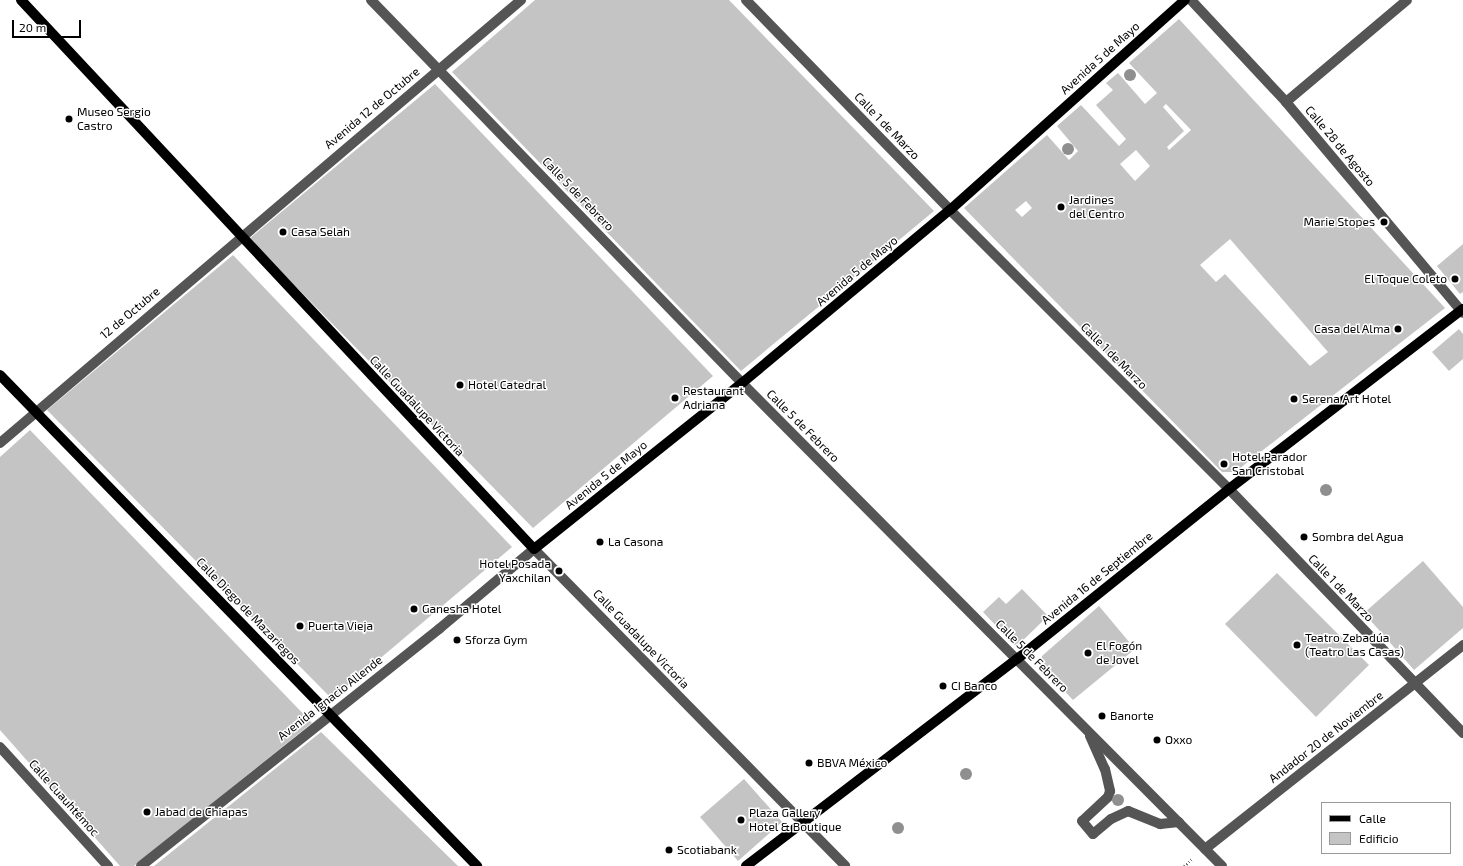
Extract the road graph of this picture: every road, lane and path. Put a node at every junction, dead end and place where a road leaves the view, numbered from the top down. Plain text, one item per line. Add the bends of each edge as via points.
1 (20, 0) edge
2 (370, 0) edge
3 (521, 0) edge
4 (746, 0) edge
5 (1185, 0) edge
6 (1191, 0) edge
7 (1407, 0) edge
8 (439, 68) junction
9 (1286, 102) junction
10 (950, 210) junction
11 (240, 237) junction
12 (1462, 311) edge
13 (0, 374) edge
14 (742, 384) junction
15 (37, 410) junction
16 (0, 443) edge
17 (1229, 489) junction
18 (534, 549) junction
19 (1463, 645) edge
20 (1017, 658) junction
21 (1415, 684) junction
22 (329, 714) junction
23 (1088, 730) junction
24 (1463, 733) edge
25 (0, 747) edge
26 (802, 822) junction
27 (1179, 822) junction
28 (1205, 848) junction
29 (108, 866) edge
30 (141, 866) edge
31 (477, 866) edge
32 (746, 866) edge
33 (845, 866) edge
34 (1222, 866) edge

1 - 11 main road, Calle Guadalupe Victoria
2 - 8 street, Calle 5 de Febrero
3 - 8 street, Avenida 12 de Octubre
4 - 10 street, Calle 1 de Marzo
5 - 10 main road, Avenida 5 de Mayo
6 - 9 street, Calle 28 de Agosto
7 - 9 street
8 - 11 street, Avenida 12 de Octubre
8 - 14 street, Calle 5 de Febrero
9 - 12 street, Calle 28 de Agosto
10 - 14 main road, Avenida 5 de Mayo
10 - 17 street, Calle 1 de Marzo
11 - 15 street, 12 de Octubre
11 - 18 main road, Calle Guadalupe Victoria
12 - 17 main road, Avenida 16 de Septiembre
13 - 15 main road, Calle Diego de Mazariegos
14 - 18 main road, Avenida 5 de Mayo
14 - 20 street, Calle 5 de Febrero
15 - 16 street, 12 de Octubre
15 - 22 main road, Calle Diego de Mazariegos
17 - 20 main road, Avenida 16 de Septiembre
17 - 21 street, Calle 1 de Marzo
18 - 22 street, Avenida Ignacio Allende via 439,629
18 - 26 street, Calle Guadalupe Victoria
19 - 21 street, Andador 20 de Noviembre
20 - 23 street, Calle 5 de Febrero
20 - 26 main road, Avenida 16 de Septiembre
21 - 24 street, Calle 1 de Marzo
21 - 28 street, Andador 20 de Noviembre
22 - 30 street, Avenida Ignacio Allende
22 - 31 main road, Calle Diego de Mazariegos
23 - 27 street, Calle 5 de Febrero
23 - 27 street via 1105,769 1110,791 1108,797 1082,821 1093,834 1111,819 1128,811 1160,824
25 - 29 street, Calle Cuauhtémoc
26 - 32 main road, Avenida 16 de Septiembre
26 - 33 street, Calle Guadalupe Victoria
27 - 28 street, Calle 5 de Febrero
28 - 34 street, Calle 5 de Febrero

